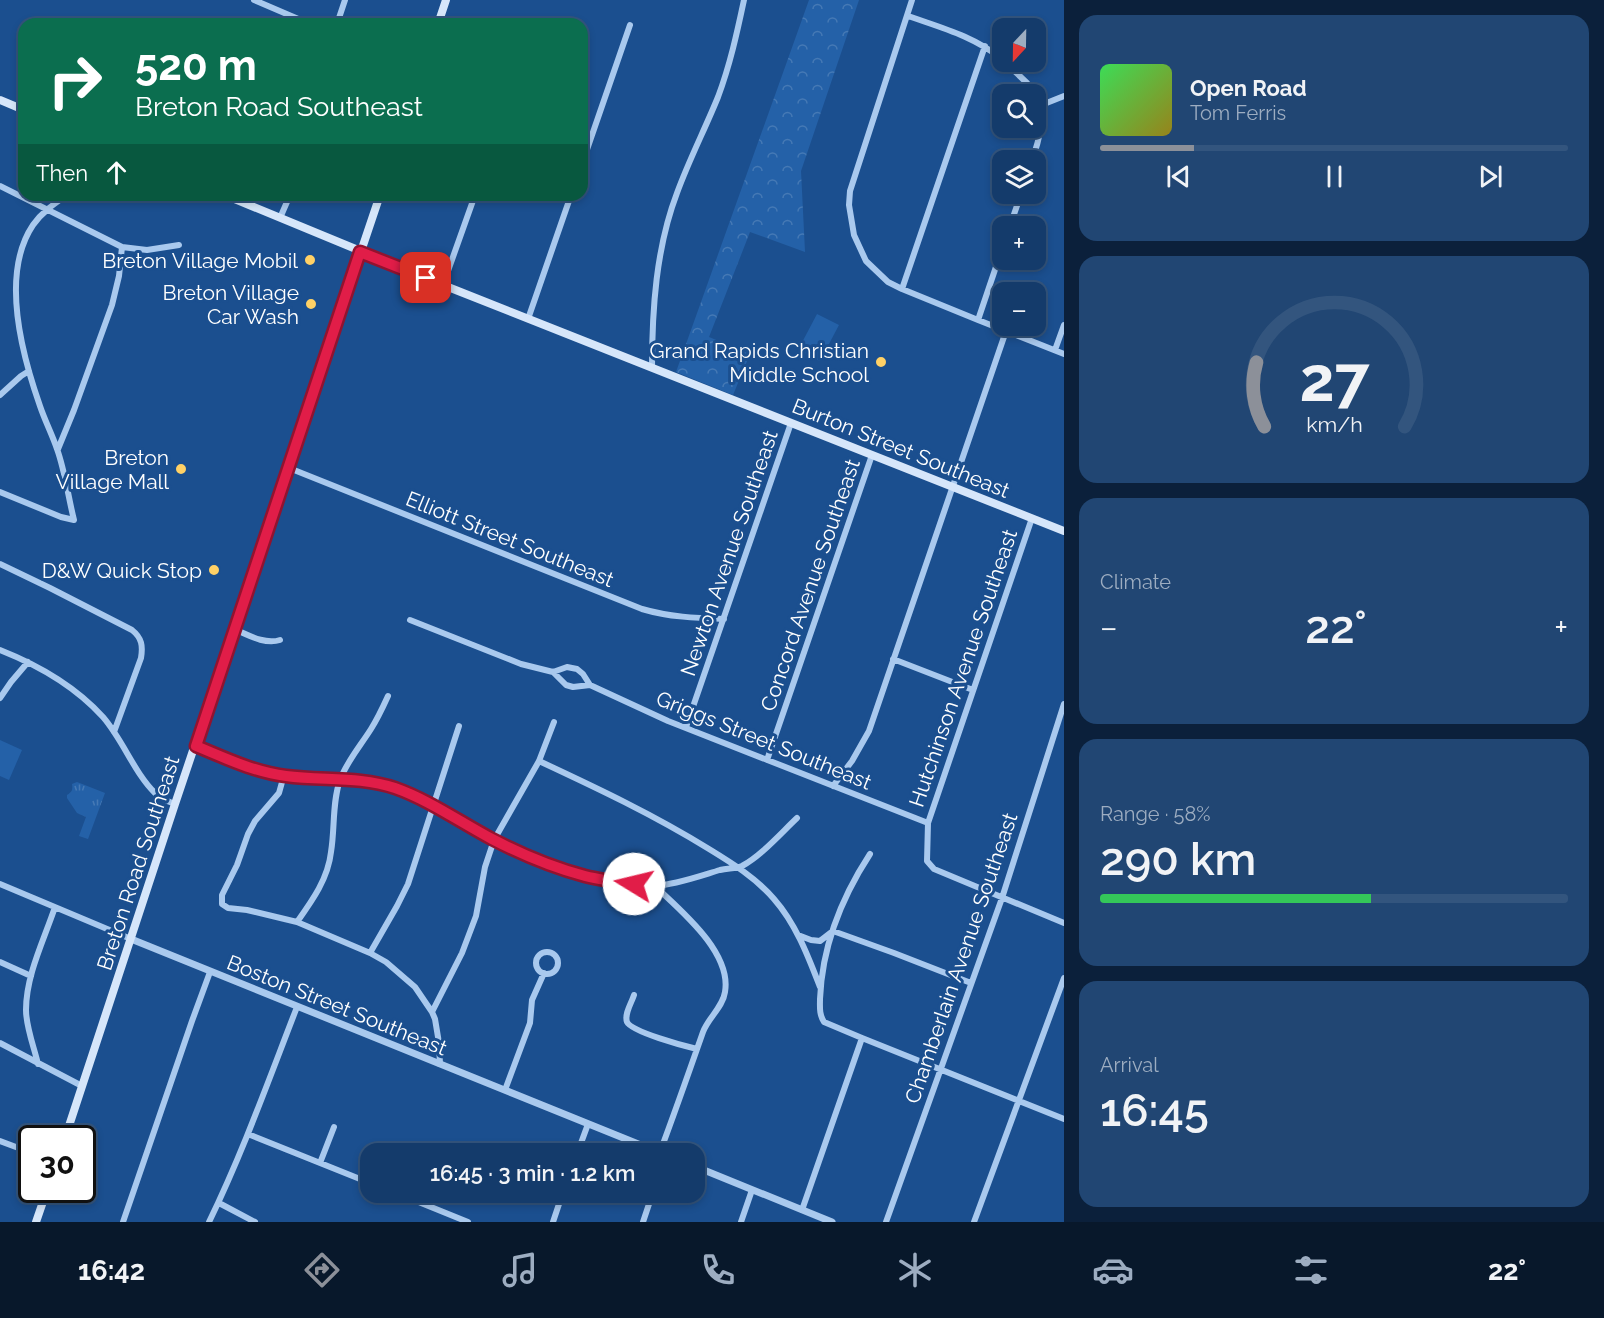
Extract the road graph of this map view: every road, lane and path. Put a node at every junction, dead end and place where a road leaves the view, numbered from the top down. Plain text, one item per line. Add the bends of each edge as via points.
1 (254, 0) edge
2 (345, 0) edge
3 (446, 0) edge
4 (744, 0) edge
5 (912, 0) edge
6 (908, 16) junction
7 (296, 18) edge
8 (339, 18) edge
9 (440, 18) edge
10 (630, 25) dead end
11 (985, 46) junction
12 (992, 51) edge
13 (1016, 72) edge
14 (1028, 84) edge
15 (1064, 96) edge
16 (0, 100) edge
17 (1046, 103) edge
18 (18, 108) edge
19 (588, 147) edge
20 (0, 186) edge
21 (18, 195) edge
22 (30, 201) edge
23 (58, 201) edge
24 (239, 201) edge
25 (287, 201) edge
26 (378, 201) edge
27 (473, 201) edge
28 (569, 201) edge
29 (46, 209) junction
30 (280, 218) junction
31 (179, 245) dead end
32 (122, 247) junction
33 (360, 252) junction
34 (995, 270) edge
35 (442, 285) junction
36 (902, 289) junction
37 (528, 320) junction
38 (978, 320) junction
39 (1064, 325) edge
40 (992, 326) edge
41 (1004, 336) edge
42 (1019, 336) edge
43 (1055, 350) junction
44 (1064, 354) edge
45 (652, 368) junction
46 (29, 371) junction
47 (0, 395) edge
48 (791, 423) junction
49 (57, 450) junction
50 (872, 455) junction
51 (289, 468) junction
52 (952, 487) junction
53 (0, 492) edge
54 (1032, 518) junction
55 (1064, 531) edge
56 (0, 564) edge
57 (724, 619) junction
58 (410, 620) dead end
59 (234, 629) junction
60 (280, 640) dead end
61 (0, 650) edge
62 (893, 659) junction
63 (28, 662) junction
64 (553, 672) junction
65 (590, 685) junction
66 (973, 690) junction
67 (388, 696) dead end
68 (0, 698) edge
69 (1064, 704) edge
70 (554, 722) dead end
71 (459, 726) dead end
72 (686, 728) junction
73 (114, 732) junction
74 (196, 746) junction
75 (767, 760) junction
76 (539, 761) junction
77 (284, 776) junction
78 (340, 779) junction
79 (833, 786) junction
80 (175, 804) junction
81 (432, 806) junction
82 (797, 818) dead end
83 (928, 823) junction
84 (494, 840) junction
85 (870, 854) dead end
86 (739, 867) junction
87 (0, 884) edge
88 (655, 886) junction
89 (1002, 898) junction
90 (55, 907) junction
91 (297, 922) junction
92 (1064, 923) edge
93 (833, 931) junction
94 (798, 935) junction
95 (131, 939) junction
96 (370, 953) junction
97 (0, 962) edge
98 (210, 972) junction
99 (543, 973) dead end
100 (31, 976) junction
101 (1064, 978) edge
102 (971, 983) junction
103 (820, 988) junction
104 (634, 995) dead end
105 (297, 1006) junction
106 (432, 1012) junction
107 (862, 1038) junction
108 (0, 1043) edge
109 (697, 1049) junction
110 (38, 1064) junction
111 (440, 1064) junction
112 (941, 1069) junction
113 (82, 1086) junction
114 (505, 1090) junction
115 (1019, 1101) junction
116 (1064, 1119) edge
117 (588, 1124) junction
118 (69, 1125) edge
119 (334, 1127) dead end
120 (248, 1134) junction
121 (0, 1141) edge
122 (581, 1143) edge
123 (636, 1143) edge
124 (665, 1143) edge
125 (18, 1148) edge
126 (320, 1163) junction
127 (705, 1171) edge
128 (360, 1179) edge
129 (752, 1190) junction
130 (43, 1203) edge
131 (219, 1203) junction
132 (420, 1203) edge
133 (559, 1203) edge
134 (649, 1203) edge
135 (802, 1210) junction
136 (459, 1220) edge
137 (36, 1222) edge
138 (123, 1222) edge
139 (209, 1222) edge
140 (255, 1222) edge
141 (468, 1222) edge
142 (553, 1222) edge
143 (643, 1222) edge
144 (741, 1222) edge
145 (832, 1222) edge
146 (886, 1222) edge
147 (974, 1222) edge

1 - 7 street
2 - 8 street
3 - 9 main road
4 - 45 street via 732,56 676,194 664,238 652,326
5 - 6 street
6 - 11 street
6 - 36 street via 854,177 849,205 854,235 866,261 888,282
10 - 19 street
11 - 12 street
11 - 36 street
13 - 14 street
15 - 17 street
16 - 18 main road
20 - 21 street
22 - 29 street
23 - 29 street
24 - 30 main road, Burton Street Southeast
25 - 30 street
26 - 33 main road, Breton Road Southeast
27 - 35 street
28 - 37 street
29 - 32 street
29 - 46 street via 25,239 17,268 17,305
30 - 33 main road, Burton Street Southeast
31 - 32 street via 147,250
32 - 49 street via 112,305
33 - 35 main road, Burton Street Southeast
33 - 51 main road, Breton Road Southeast
34 - 38 street
35 - 37 main road, Burton Street Southeast
36 - 38 street
37 - 45 main road, Burton Street Southeast
38 - 40 street
39 - 43 street
41 - 52 street
42 - 43 street
43 - 44 street
45 - 48 main road, Burton Street Southeast
46 - 47 street
46 - 49 street
48 - 50 main road, Burton Street Southeast
48 - 57 street, Newton Avenue Southeast
49 - 53 street via 74,520
50 - 52 main road, Burton Street Southeast
50 - 75 street, Concord Avenue Southeast
51 - 57 street, Elliott Street Southeast via 642,609 674,616
51 - 59 main road, Breton Road Southeast
52 - 54 main road, Burton Street Southeast
52 - 62 street
54 - 55 main road, Burton Street Southeast
54 - 66 street, Hutchinson Avenue Southeast
56 - 73 street via 138,635 141,658
57 - 72 street, Newton Avenue Southeast
58 - 64 street, Griggs Street Southeast via 522,664
59 - 60 street via 266,641
59 - 74 main road, Breton Road Southeast
61 - 63 street
62 - 66 street
62 - 79 street via 869,731
63 - 68 street
63 - 73 street via 79,695
64 - 65 street, Griggs Street Southeast via 566,686
64 - 65 street, Griggs Street Southeast via 572,667
65 - 72 street, Griggs Street Southeast
66 - 83 street, Hutchinson Avenue Southeast
67 - 78 street
69 - 89 street, Chamberlain Avenue Southeast
70 - 76 street
71 - 81 street
72 - 75 street, Griggs Street Southeast
73 - 80 street via 156,795
74 - 77 street via 248,767
74 - 80 main road, Breton Road Southeast
75 - 79 street, Griggs Street Southeast
76 - 84 street
76 - 86 street via 654,817
77 - 78 street
77 - 91 street via 279,793 248,834 222,895 222,904
78 - 81 street via 380,784
78 - 91 street via 330,860 313,899
79 - 83 street, Griggs Street Southeast
80 - 95 main road, Breton Road Southeast
81 - 84 street
81 - 96 street via 408,884
82 - 86 street
83 - 89 street, Hutchinson Avenue Southeast via 929,865
84 - 88 street via 585,876
84 - 106 street via 476,916
85 - 93 street via 856,874
86 - 88 street
86 - 94 street via 774,899
87 - 90 street, Boston Street Southeast
88 - 109 street via 695,924 722,966 726,992
89 - 92 street
89 - 102 street, Chamberlain Avenue Southeast
90 - 95 street, Boston Street Southeast
90 - 100 street
91 - 96 street
93 - 94 street via 820,941
93 - 102 street
93 - 103 street
94 - 103 street
95 - 98 street, Boston Street Southeast
95 - 113 main road, Breton Road Southeast
96 - 106 street via 415,987
97 - 100 street
98 - 105 street, Boston Street Southeast
98 - 138 street
99 - 114 street via 532,1000 530,1023
100 - 110 street via 26,1011
101 - 115 street
102 - 112 street, Chamberlain Avenue Southeast
103 - 107 street via 820,1014 824,1022
104 - 109 street via 627,1016 633,1028
105 - 111 street, Boston Street Southeast
105 - 120 street
106 - 111 street
107 - 112 street
107 - 135 street
108 - 110 street
109 - 124 street
110 - 113 street
111 - 114 street, Boston Street Southeast
112 - 115 street
112 - 146 street, Chamberlain Avenue Southeast
113 - 118 main road, Breton Road Southeast
114 - 117 street, Boston Street Southeast
115 - 116 street
115 - 147 street
117 - 122 street
117 - 123 street, Boston Street Southeast
119 - 126 street
120 - 126 street
120 - 131 street
121 - 125 street
126 - 128 street
127 - 129 street
129 - 135 street
129 - 144 street
130 - 137 main road
131 - 139 street
131 - 140 street
132 - 136 street
133 - 142 street
134 - 143 street
135 - 145 street
136 - 141 street

